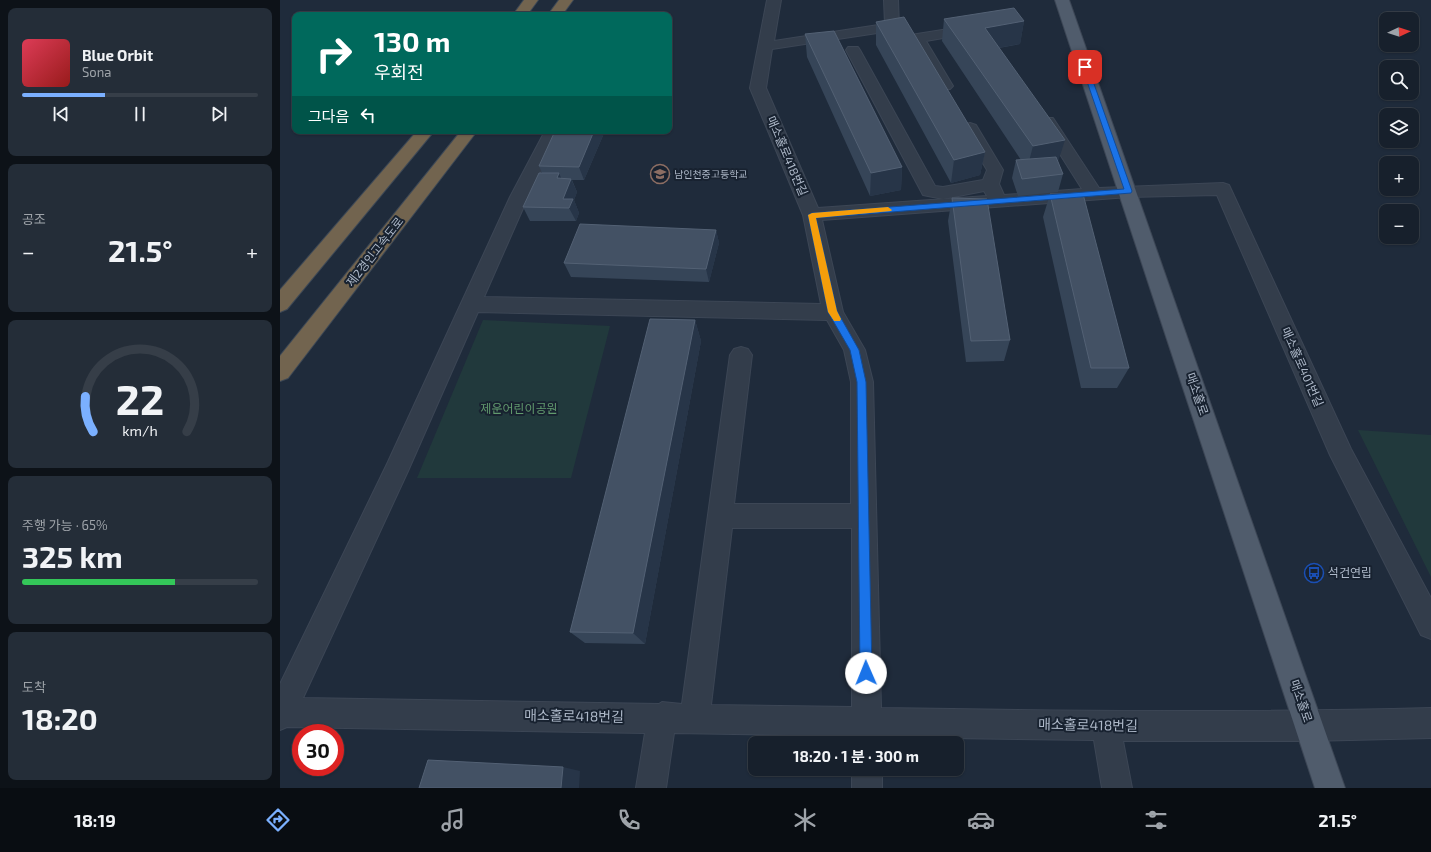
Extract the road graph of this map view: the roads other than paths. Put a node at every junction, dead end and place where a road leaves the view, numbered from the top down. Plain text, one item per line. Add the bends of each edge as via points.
1 (531, 0) edge
2 (566, 0) edge
3 (774, 0) edge
4 (891, 0) edge
5 (1062, 0) edge
6 (522, 12) edge
7 (557, 12) edge
8 (954, 32) edge
9 (766, 46) junction
10 (852, 50) dead end
11 (952, 98) edge
12 (1040, 109) edge
13 (964, 118) edge
14 (423, 134) edge
15 (467, 134) edge
16 (551, 134) edge
17 (990, 184) junction
18 (1128, 191) junction
19 (1094, 194) junction
20 (998, 201) junction
21 (812, 215) junction
22 (280, 304) edge
23 (471, 304) junction
24 (833, 312) junction
25 (741, 355) dead end
26 (280, 372) edge
27 (720, 516) junction
28 (863, 516) junction
29 (1431, 625) edge
30 (281, 713) edge
31 (662, 717) junction
32 (695, 718) junction
33 (1431, 723) edge
34 (1106, 726) junction
35 (1309, 726) junction
36 (867, 732) edge
37 (867, 776) edge
38 (651, 788) edge
39 (867, 788) edge
40 (1117, 788) edge
41 (1330, 788) edge

1 - 6 highway
2 - 7 highway
3 - 9 street
4 - 9 street via 892,27
5 - 18 main road, 매소홀로
8 - 11 street via 917,38
9 - 21 street, 매소홀로418번길 via 758,88
10 - 17 street via 930,191 943,193
12 - 19 street
13 - 17 street via 995,170
14 - 22 highway
15 - 26 highway, 제2경인고속도로
16 - 23 street via 519,197
17 - 20 street
18 - 19 street
18 - 29 street, 매소홀로401번길 via 1223,189 1342,455
18 - 35 main road, 매소홀로
19 - 20 street
20 - 21 street
21 - 24 street, 매소홀로418번길
23 - 24 street
23 - 30 street via 396,471
24 - 28 street, 매소홀로418번길 via 854,350 862,382
25 - 27 street
27 - 28 street
27 - 32 street
28 - 36 street, 매소홀로418번길
30 - 31 street, 매소홀로418번길
31 - 32 street, 매소홀로418번길
31 - 38 street
32 - 36 street, 매소홀로418번길
33 - 35 street, 매소홀로418번길
34 - 35 street, 매소홀로418번길
34 - 36 street, 매소홀로418번길
34 - 40 street
35 - 41 main road, 매소홀로
37 - 39 street

